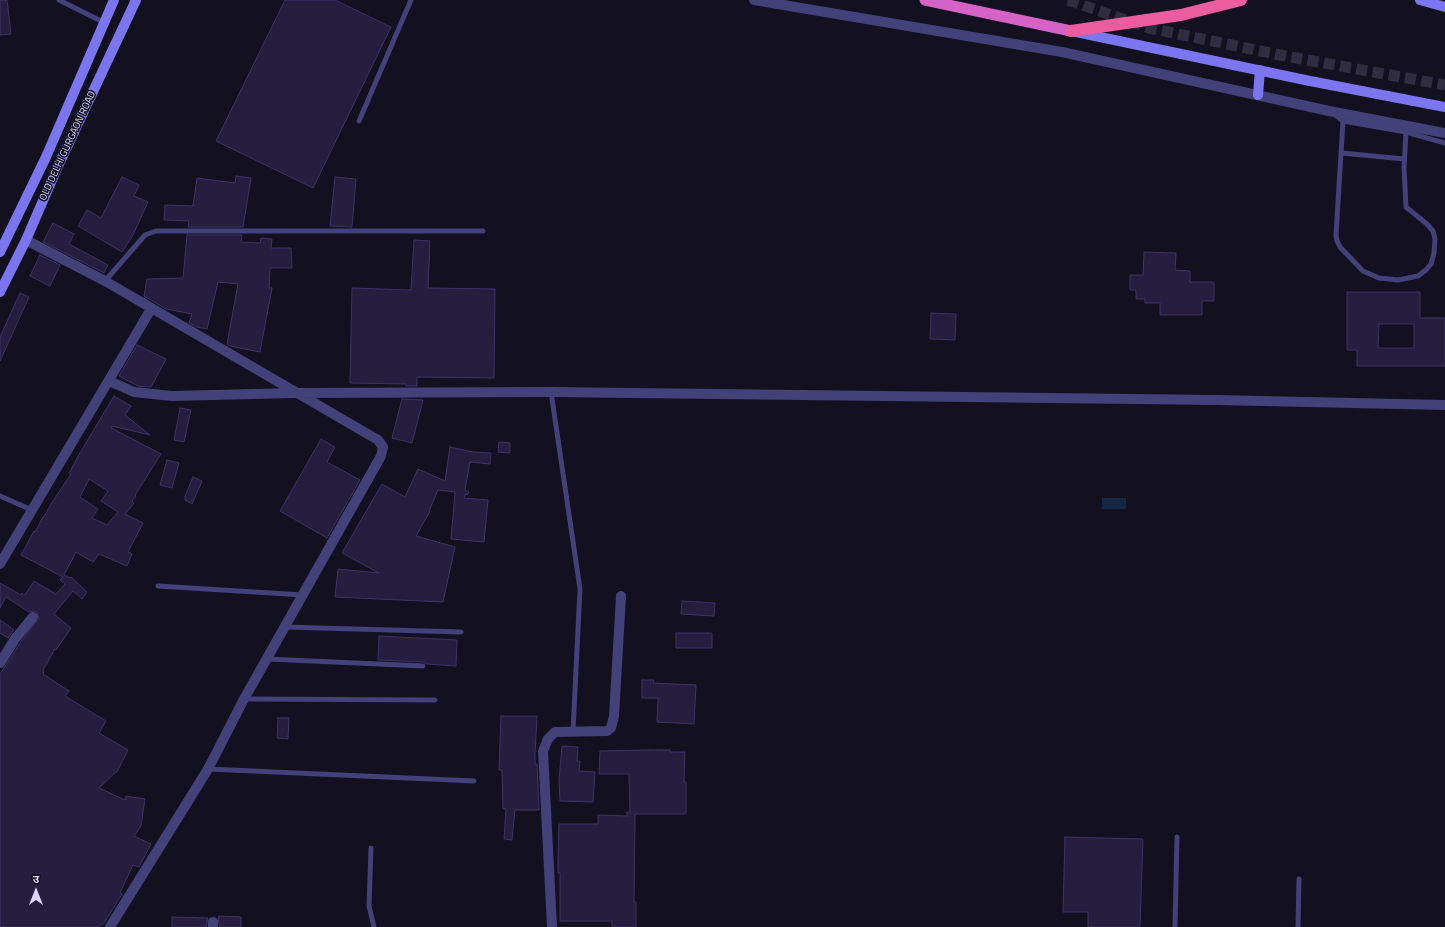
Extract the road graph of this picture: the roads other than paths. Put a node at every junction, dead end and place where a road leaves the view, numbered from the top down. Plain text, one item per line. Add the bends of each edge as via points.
1 (59, 0) edge
2 (114, 0) edge
3 (136, 0) edge
4 (411, 0) edge
5 (754, 0) edge
6 (925, 0) edge
7 (1241, 0) edge
8 (1420, 0) edge
9 (1445, 6) edge
10 (105, 23) junction
11 (1071, 31) junction
12 (1260, 70) junction
13 (1258, 95) junction
14 (1445, 107) edge
15 (1329, 111) junction
16 (359, 121) dead end
17 (1343, 121) junction
18 (1406, 132) junction
19 (1445, 133) edge
20 (1445, 143) edge
21 (1342, 153) junction
22 (1404, 159) junction
23 (483, 231) dead end
24 (26, 240) junction
25 (0, 252) edge
26 (104, 281) junction
27 (0, 292) edge
28 (151, 309) junction
29 (109, 381) junction
30 (551, 392) junction
31 (295, 393) junction
32 (1445, 405) edge
33 (0, 496) edge
34 (32, 510) junction
35 (0, 564) edge
36 (158, 586) dead end
37 (303, 595) junction
38 (621, 596) dead end
39 (33, 617) dead end
40 (284, 627) junction
41 (461, 632) dead end
42 (267, 658) junction
43 (0, 663) edge
44 (423, 666) dead end
45 (244, 699) junction
46 (435, 700) dead end
47 (573, 731) junction
48 (208, 769) junction
49 (474, 781) dead end
50 (1177, 837) dead end
51 (371, 848) dead end
52 (1299, 879) dead end
53 (110, 927) edge
54 (374, 927) edge
55 (552, 927) edge
56 (1175, 927) edge
57 (1298, 927) edge

1 - 10 lane
2 - 10 main road, OLD DELHI GURGAON ROAD
3 - 24 main road, OLD DELHI GURGAON ROAD
4 - 16 lane
5 - 13 street via 1062,52
6 - 11 highway
7 - 11 highway via 1181,15
8 - 9 main road
10 - 25 main road, OLD DELHI GURGAON ROAD via 46,157
11 - 12 main road
12 - 13 main road
12 - 14 main road
13 - 15 street
15 - 17 lane
15 - 19 street
17 - 18 lane
17 - 21 lane
18 - 20 lane
18 - 22 lane
21 - 22 lane
21 - 22 lane via 1336,235 1340,247 1363,271 1379,278 1398,280 1411,279 1426,270 1431,264 1435,246 1434,231 1406,207
23 - 26 lane via 156,231 146,235
24 - 26 street
24 - 27 main road, OLD DELHI GURGAON ROAD
26 - 28 street
28 - 29 street
28 - 31 street
29 - 31 street via 134,392 156,395
29 - 34 street
30 - 31 street
30 - 32 street
30 - 47 lane via 580,589
31 - 37 street via 378,440 383,447 381,456
33 - 34 lane
34 - 35 street
36 - 37 lane
37 - 40 street
38 - 47 street via 612,726 607,730
39 - 43 street
40 - 41 lane
40 - 42 street
42 - 44 lane
42 - 45 street
45 - 46 lane
45 - 48 street
47 - 55 street via 553,734 543,750
48 - 49 lane
48 - 53 street
50 - 56 lane
51 - 54 lane via 369,906
52 - 57 lane

